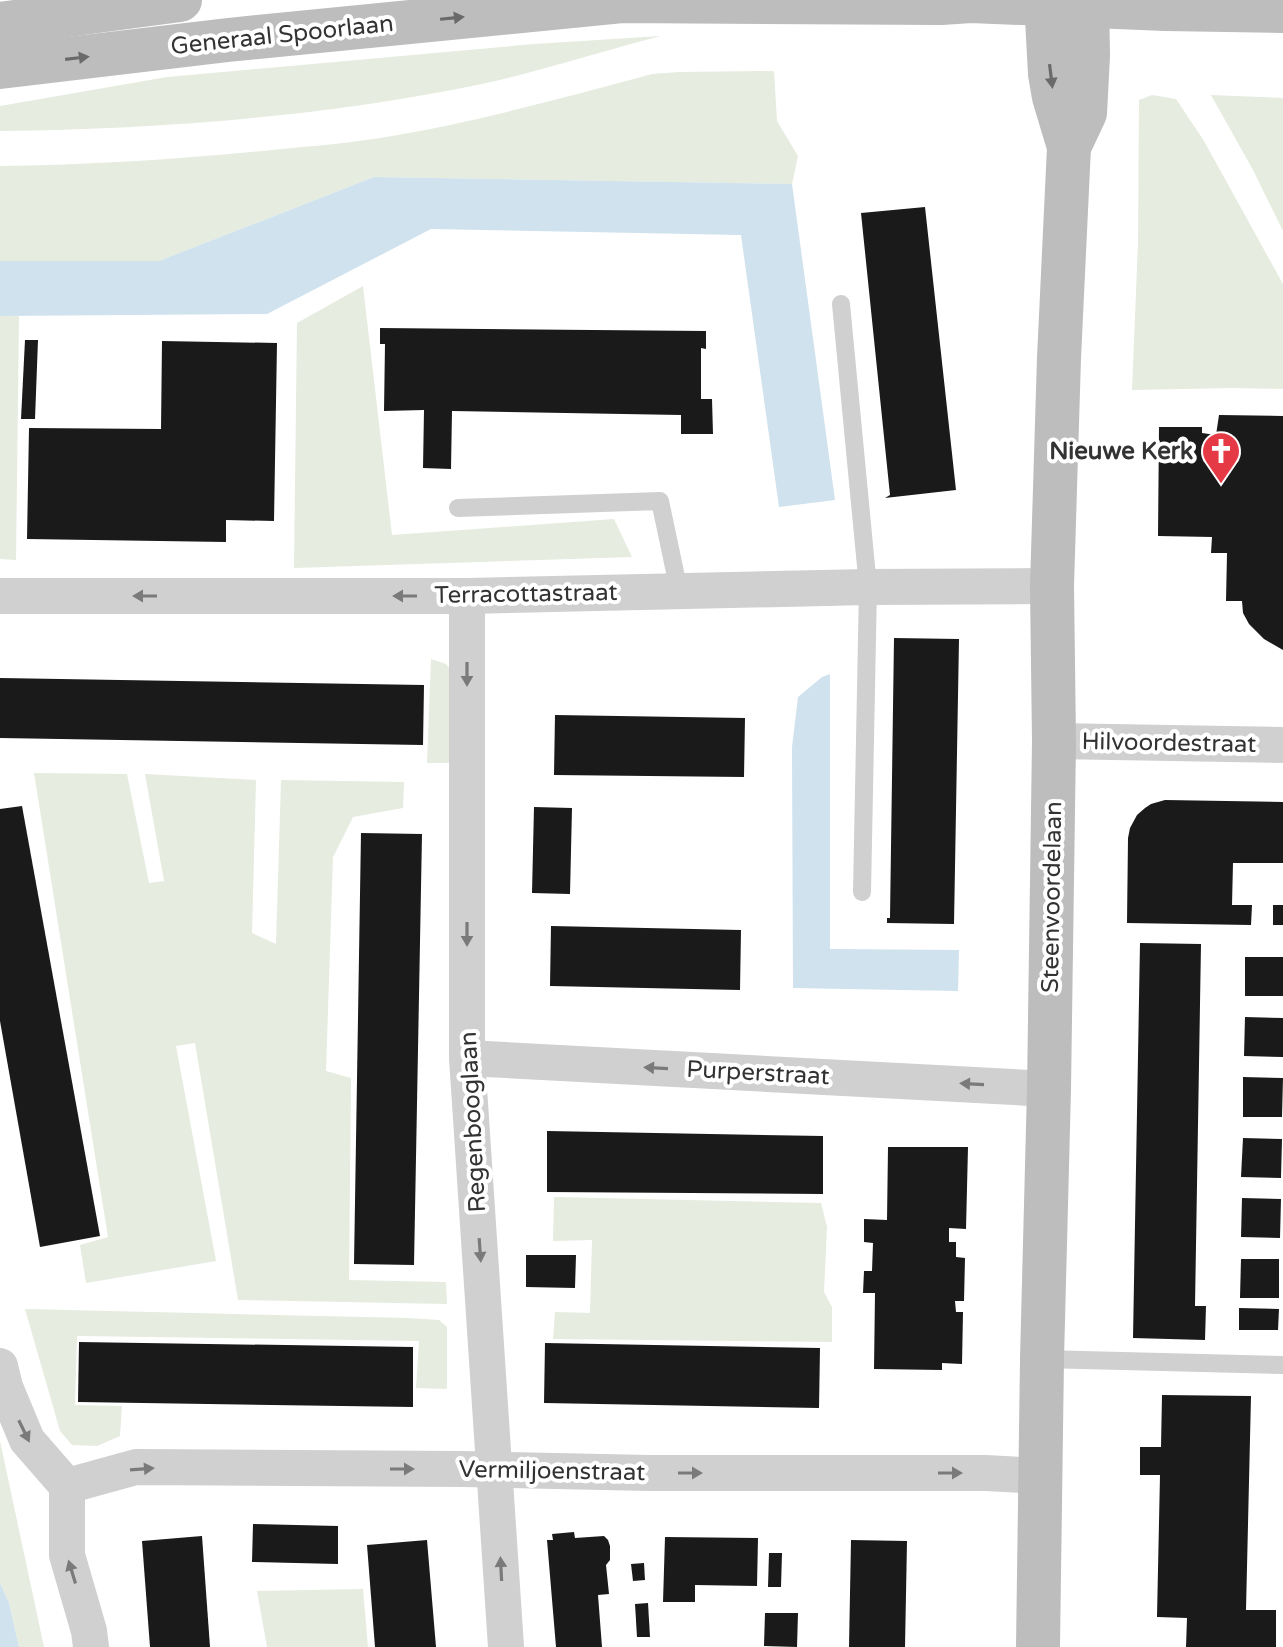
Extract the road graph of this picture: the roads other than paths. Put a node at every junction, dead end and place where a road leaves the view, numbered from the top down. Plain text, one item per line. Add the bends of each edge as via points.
1 (180, 0) edge
2 (1067, 2) edge
3 (1283, 11) edge
4 (0, 24) edge
5 (0, 67) edge
6 (841, 304) dead end
7 (458, 508) dead end
8 (1052, 586) junction
9 (868, 587) junction
10 (679, 591) junction
11 (0, 596) edge
12 (467, 596) junction
13 (1054, 741) junction
14 (1283, 745) edge
15 (862, 892) dead end
16 (467, 1058) junction
17 (1049, 1089) junction
18 (1042, 1359) junction
19 (1283, 1365) edge
20 (0, 1366) edge
21 (494, 1471) junction
22 (1040, 1476) junction
23 (67, 1486) junction
24 (91, 1647) edge
25 (506, 1647) edge
26 (1038, 1647) edge

1 - 4 street, Generaal Spoorlaan
2 - 3 street, Generaal Spoorlaan
5 -> 2 street, Generaal Spoorlaan via 622,1
2 - 8 street, Steenvoordelaan via 1050,74 1069,147
6 - 9 lane
7 - 10 lane via 660,501
8 - 9 street, Terracottastraat
8 - 13 street, Steenvoordelaan
9 - 10 street, Terracottastraat
9 - 15 lane
10 - 12 street, Terracottastraat
12 -> 11 street, Terracottastraat
12 -> 16 street, Regenbooglaan
13 - 14 street, Hilvoordestraat
13 - 17 street, Steenvoordelaan
17 -> 16 street, Purperstraat
16 -> 21 street, Regenbooglaan
17 - 18 street, Steenvoordelaan
18 - 19 lane
18 - 22 street, Steenvoordelaan
20 -> 23 street via 27,1440
21 -> 22 street, Vermiljoenstraat
23 -> 21 street, Vermiljoenstraat via 136,1467
25 -> 21 street, Regenbooglaan
22 - 26 street, Steenvoordelaan
24 -> 23 street via 67,1555

